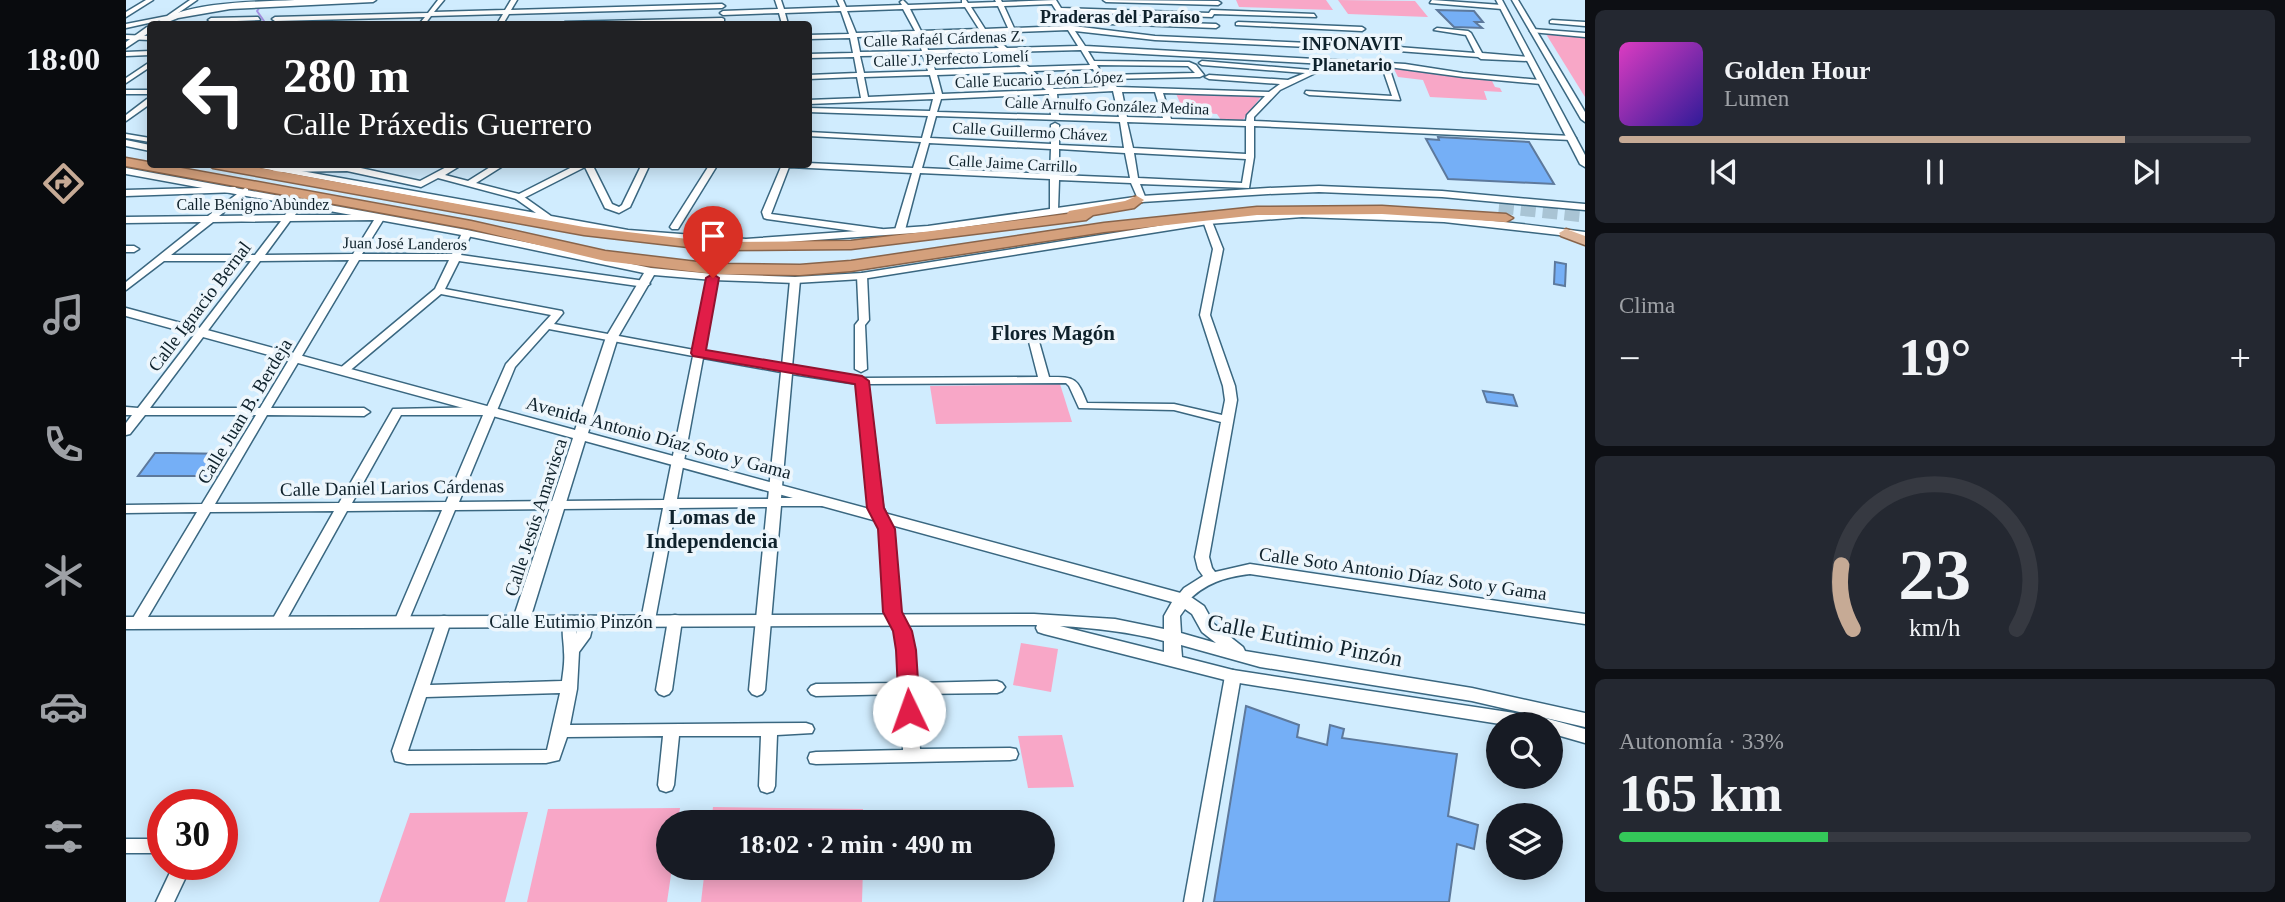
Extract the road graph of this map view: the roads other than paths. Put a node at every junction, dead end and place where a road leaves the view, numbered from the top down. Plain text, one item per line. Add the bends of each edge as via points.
1 (150, 0) edge
2 (194, 0) edge
3 (373, 0) edge
4 (441, 0) edge
5 (513, 0) edge
6 (632, 0) edge
7 (778, 0) edge
8 (840, 0) edge
9 (1105, 0) edge
10 (1515, 0) edge
11 (326, 1) edge
12 (1203, 1) edge
13 (267, 2) edge
14 (999, 2) edge
15 (1432, 2) edge
16 (252, 3) edge
17 (965, 3) edge
18 (1218, 3) dead end
19 (904, 4) edge
20 (1056, 4) edge
21 (1501, 4) edge
22 (229, 7) junction
23 (629, 9) junction
24 (844, 9) junction
25 (782, 11) junction
26 (722, 12) edge
27 (506, 13) junction
28 (1211, 14) junction
29 (126, 15) edge
30 (429, 15) junction
31 (1314, 16) dead end
32 (169, 17) junction
33 (275, 19) dead end
34 (150, 21) edge
35 (163, 21) edge
36 (209, 21) edge
37 (243, 21) edge
38 (330, 21) edge
39 (424, 21) edge
40 (502, 21) edge
41 (626, 21) edge
42 (649, 21) edge
43 (784, 21) edge
44 (147, 22) edge
45 (1238, 24) dead end
46 (1254, 24) junction
47 (1585, 24) edge
48 (1069, 25) junction
49 (126, 26) edge
50 (1216, 26) junction
51 (1346, 28) junction
52 (1362, 29) dead end
53 (983, 30) junction
54 (1012, 30) junction
55 (1437, 30) dead end
56 (147, 31) edge
57 (1533, 31) junction
58 (919, 33) junction
59 (1565, 34) junction
60 (853, 35) junction
61 (1585, 35) edge
62 (126, 37) edge
63 (812, 37) edge
64 (138, 38) junction
65 (147, 38) edge
66 (1260, 38) junction
67 (1218, 41) junction
68 (126, 46) edge
69 (1083, 48) junction
70 (1004, 49) junction
71 (926, 52) junction
72 (147, 53) edge
73 (126, 54) edge
74 (1221, 54) junction
75 (1452, 54) junction
76 (857, 55) junction
77 (812, 56) edge
78 (1481, 57) junction
79 (1526, 60) junction
80 (1202, 63) dead end
81 (1094, 65) junction
82 (1385, 65) junction
83 (147, 66) edge
84 (1326, 66) dead end
85 (1027, 69) junction
86 (1316, 71) junction
87 (933, 72) junction
88 (860, 75) junction
89 (1463, 75) junction
90 (812, 77) edge
91 (1101, 77) junction
92 (1209, 77) dead end
93 (126, 81) edge
94 (1287, 82) junction
95 (1541, 82) junction
96 (1115, 89) junction
97 (1158, 90) junction
98 (126, 92) edge
99 (147, 92) edge
100 (1053, 92) junction
101 (1309, 93) dead end
102 (1270, 94) junction
103 (938, 97) junction
104 (865, 100) junction
105 (812, 102) edge
106 (147, 103) edge
107 (1553, 103) junction
108 (1581, 106) edge
109 (812, 110) edge
110 (126, 112) edge
111 (136, 112) junction
112 (147, 112) edge
113 (933, 113) junction
114 (126, 119) edge
115 (1585, 119) edge
116 (1123, 120) junction
117 (1055, 121) junction
118 (1168, 121) junction
119 (1249, 123) junction
120 (812, 134) edge
121 (126, 136) edge
122 (1572, 136) junction
123 (147, 140) edge
124 (925, 140) junction
125 (126, 143) edge
126 (1054, 146) junction
127 (147, 147) edge
128 (126, 149) edge
129 (1128, 150) junction
130 (147, 152) edge
131 (1250, 157) junction
132 (126, 162) edge
133 (1585, 164) edge
134 (147, 166) edge
135 (812, 167) edge
136 (159, 168) edge
137 (235, 168) edge
138 (262, 168) edge
139 (285, 168) edge
140 (361, 168) edge
141 (452, 168) edge
142 (495, 168) edge
143 (579, 168) edge
144 (589, 168) edge
145 (644, 168) edge
146 (712, 168) edge
147 (785, 168) edge
148 (267, 169) junction
149 (126, 171) edge
150 (916, 173) junction
151 (439, 176) junction
152 (1053, 179) junction
153 (1135, 183) junction
154 (469, 184) junction
155 (240, 191) junction
156 (126, 193) edge
157 (520, 197) junction
158 (1481, 198) junction
159 (1140, 200) junction
160 (300, 202) junction
161 (1550, 204) junction
162 (1585, 206) edge
163 (1054, 210) junction
164 (619, 211) joint
165 (380, 217) junction
166 (286, 219) junction
167 (550, 219) junction
168 (126, 220) edge
169 (212, 220) junction
170 (1208, 220) junction
171 (1487, 223) junction
172 (1026, 225) junction
173 (675, 227) junction
174 (901, 230) junction
175 (882, 232) junction
176 (1560, 232) junction
177 (467, 233) junction
178 (655, 235) junction
179 (1585, 235) edge
180 (692, 238) junction
181 (1090, 240) junction
182 (1585, 241) edge
183 (959, 250) junction
184 (570, 254) junction
185 (599, 255) junction
186 (356, 257) junction
187 (454, 257) junction
188 (163, 258) junction
189 (257, 258) junction
190 (634, 267) junction
191 (862, 276) junction
192 (648, 277) junction
193 (713, 278) junction
194 (795, 280) junction
195 (126, 287) edge
196 (439, 291) junction
197 (126, 312) edge
198 (549, 326) junction
199 (200, 332) junction
200 (612, 337) junction
201 (1033, 338) dead end
202 (698, 353) junction
203 (295, 359) junction
204 (787, 370) junction
205 (343, 372) junction
206 (861, 375) junction
207 (1044, 380) junction
208 (126, 411) edge
209 (141, 411) junction
210 (264, 411) junction
211 (490, 411) junction
212 (364, 412) dead end
213 (1227, 420) junction
214 (126, 431) edge
215 (581, 436) junction
216 (678, 462) junction
217 (775, 496) junction
218 (670, 503) junction
219 (559, 505) junction
220 (450, 506) junction
221 (344, 507) junction
222 (206, 508) junction
223 (126, 509) edge
224 (881, 517) junction
225 (1211, 576) junction
226 (1182, 599) junction
227 (1585, 619) edge
228 (648, 620) junction
229 (675, 620) junction
230 (764, 620) junction
231 (897, 620) junction
232 (444, 621) junction
233 (521, 621) junction
234 (579, 621) junction
235 (1015, 621) junction
236 (278, 622) junction
237 (401, 622) junction
238 (132, 623) edge
239 (1173, 638) junction
240 (572, 651) joint
241 (1250, 659) junction
242 (1173, 660) junction
243 (1233, 676) junction
244 (568, 687) junction
245 (997, 687) dead end
246 (908, 688) junction
247 (1422, 688) junction
248 (664, 690) dead end
249 (757, 690) dead end
250 (816, 690) dead end
251 (421, 691) junction
252 (1426, 707) junction
253 (1486, 716) edge
254 (1585, 720) edge
255 (769, 729) junction
256 (806, 729) dead end
257 (672, 730) junction
258 (1563, 730) edge
259 (560, 731) junction
260 (1585, 736) edge
261 (1010, 754) dead end
262 (553, 755) joint
263 (912, 756) junction
264 (816, 758) dead end
265 (666, 785) dead end
266 (767, 786) dead end
267 (126, 846) edge
268 (147, 846) edge
269 (175, 880) edge
270 (165, 902) edge
271 (1193, 902) edge

1 - 29 street
2 - 32 street
3 - 11 street
4 - 30 street
5 - 27 street
6 - 23 street
7 - 25 street
8 - 24 street
9 - 12 street
10 - 57 street
11 - 13 street
11 - 38 street
12 - 18 street
12 - 28 street
13 - 16 street
14 - 17 street
14 - 20 street
14 - 54 street
15 - 21 street
16 - 22 street
16 - 37 street via 250,12 258,19
17 - 19 street
17 - 53 street
19 - 24 street
19 - 58 street
20 - 28 street
20 - 48 street
21 - 79 street
22 - 32 street
22 - 36 street
23 - 26 street
23 - 27 street
23 - 41 street
24 - 25 street
24 - 60 street
25 - 26 street
25 - 43 street
26 - 42 street
27 - 30 street
27 - 40 street
28 - 31 street
28 - 50 street
30 - 38 street
30 - 39 street
32 - 34 street
32 - 35 street
33 - 38 street
44 - 49 street
45 - 46 street
46 - 51 street
46 - 66 street
47 - 59 street via 1554,22
48 - 50 street
48 - 54 street
48 - 67 street via 1156,38
48 - 69 street
50 - 67 street
51 - 52 street
51 - 66 street via 1351,39
53 - 54 street
53 - 58 street
53 - 70 street
55 - 78 street via 1468,33
56 - 64 street
57 - 59 street
57 - 108 street
58 - 60 street
58 - 71 street
59 - 61 street
60 - 63 street
60 - 76 street
62 - 64 street
64 - 65 street
64 - 68 street
66 - 67 street
66 - 75 street
67 - 74 street
69 - 70 street, Calle Rafaél Cárdenas Z.
69 - 74 street, Calle Rafaél Cárdenas Z.
69 - 81 street
70 - 71 street, Calle Rafaél Cárdenas Z.
70 - 85 street
71 - 76 street, Calle Rafaél Cárdenas Z.
71 - 87 street
72 - 73 street
74 - 82 street, Calle Rafaél Cárdenas Z.
75 - 78 street
75 - 89 street
76 - 77 street, Calle Rafaél Cárdenas Z.
76 - 88 street
78 - 79 street
79 - 95 street
80 - 86 street
81 - 85 street, Calle J. Perfecto Lomelí
81 - 91 street
81 - 91 street, Calle J. Perfecto Lomelí via 1189,64 1199,77
82 - 89 street, Calle Rafaél Cárdenas Z.
82 - 101 street via 1397,98
83 - 93 street
84 - 86 street
85 - 87 street, Calle J. Perfecto Lomelí
85 - 100 street
86 - 94 street
87 - 88 street, Calle J. Perfecto Lomelí
87 - 103 street
88 - 90 street, Calle J. Perfecto Lomelí
88 - 104 street
89 - 95 street, Calle Rafaél Cárdenas Z.
91 - 96 street
92 - 94 street
94 - 102 street
95 - 107 street
96 - 97 street, Calle Eucario León López
96 - 100 street, Calle Eucario León López
96 - 116 street
97 - 102 street, Calle Eucario León López
97 - 118 street
98 - 99 street
100 - 103 street, Calle Eucario León López
100 - 117 street
102 - 119 street
103 - 104 street, Calle Eucario León López
103 - 113 street
104 - 105 street, Calle Eucario León López
106 - 111 street
107 - 108 street
107 - 122 street
108 - 115 street
109 - 113 street, Calle Arnulfo González Medina
110 - 111 street
111 - 112 street
111 - 114 street
113 - 117 street, Calle Arnulfo González Medina
113 - 124 street
116 - 117 street, Calle Arnulfo González Medina
116 - 118 street, Calle Arnulfo González Medina
116 - 129 street
117 - 126 street
118 - 119 street, Calle Arnulfo González Medina
119 - 122 street, Calle Arnulfo González Medina
119 - 131 street
120 - 124 street, Calle Guillermo Chávez
121 - 123 street
122 - 133 street
124 - 126 street, Calle Guillermo Chávez
124 - 150 street
125 - 127 street
126 - 129 street, Calle Guillermo Chávez
126 - 152 street
128 - 130 highway
129 - 131 street, Calle Guillermo Chávez
129 - 153 street
131 - 153 street, Calle Jaime Carrillo via 1245,186
132 - 134 highway
135 - 150 street, Calle Jaime Carrillo
136 - 185 highway via 471,225
137 - 172 highway via 583,231 701,245 851,245
138 - 148 street
139 - 148 street
140 - 151 street via 421,184
141 - 151 street
142 - 154 street
143 - 157 street
144 - 164 street via 608,206
145 - 164 street via 626,207
146 - 173 street
147 - 175 street via 767,216
148 - 167 street
149 - 155 street
150 - 152 street, Calle Jaime Carrillo
150 - 174 street
151 - 154 street
152 - 153 street, Calle Jaime Carrillo
152 - 163 street
153 - 159 street
154 - 157 street
155 - 156 street
155 - 160 street
155 - 169 street
157 - 167 street
158 - 159 street via 1319,189
158 - 161 street
158 - 171 street via 1512,204 1519,223
159 - 163 street
159 - 172 highway
160 - 165 street
160 - 166 street, Calle Ignacio Bernal
161 - 162 street
161 - 176 street via 1528,206 1527,215 1537,226
163 - 174 street
165 - 166 street, Calle Benigno Abùndez
165 - 177 street
165 - 186 street, Calle Juan B. Berdeja
166 - 169 street, Calle Benigno Abùndez
166 - 189 street, Calle Ignacio Bernal
167 - 178 street
168 - 169 street, Calle Benigno Abùndez
169 - 188 street
170 - 171 street via 1366,214
170 - 181 street
170 - 213 street via 1218,249 1205,315 1229,386
171 - 176 street
172 - 183 highway via 1279,198 1352,198 1502,212 1256,211 1160,219
173 - 178 street
173 - 180 street
174 - 175 street
175 - 180 street via 746,242
176 - 179 street
176 - 182 main road
177 - 184 street
177 - 187 street
178 - 180 street
181 - 183 highway
181 - 191 street
183 - 185 highway via 800,270 714,269
184 - 185 highway
184 - 190 street
185 - 190 highway
186 - 187 street, Juan José Landeros
186 - 189 street, Juan José Landeros
186 - 203 street, Calle Juan B. Berdeja
187 - 192 street, Juan José Landeros
187 - 196 street
188 - 189 street, Juan José Landeros
188 - 195 street
189 - 199 street, Calle Ignacio Bernal
190 - 192 street
191 - 194 street
191 - 206 street
192 - 193 street
192 - 200 street, Calle Jesús Amavisca
193 - 194 street
193 - 202 street
194 - 204 street
196 - 198 street via 558,313
196 - 205 street
197 - 199 street, Avenida Antonio Díaz Soto y Gama
198 - 200 street
198 - 211 street via 510,366
199 - 203 street, Avenida Antonio Díaz Soto y Gama
199 - 209 street, Calle Ignacio Bernal
200 - 202 street
200 - 215 street, Calle Jesús Amavisca
201 - 207 street
202 - 204 street
202 - 216 street
203 - 205 street, Avenida Antonio Díaz Soto y Gama
203 - 210 street, Calle Juan B. Berdeja
204 - 206 street
204 - 217 street
205 - 211 street, Avenida Antonio Díaz Soto y Gama
206 - 207 street
206 - 224 street via 876,508
207 - 213 street via 1072,382 1079,402 1091,408 1174,407
208 - 209 street
209 - 210 street
209 - 214 street, Calle Ignacio Bernal
210 - 212 street
210 - 222 street, Calle Juan B. Berdeja
211 - 215 street, Avenida Antonio Díaz Soto y Gama
211 - 220 street
211 - 221 street via 397,411
213 - 225 street via 1202,557
215 - 216 street, Avenida Antonio Díaz Soto y Gama
215 - 219 street, Calle Jesús Amavisca
216 - 217 street, Avenida Antonio Díaz Soto y Gama
216 - 218 street
217 - 218 street, Calle Daniel Larios Cárdenas
217 - 224 street, Avenida Antonio Díaz Soto y Gama via 827,502
217 - 230 street
218 - 219 street, Calle Daniel Larios Cárdenas
218 - 228 street
219 - 220 street, Calle Daniel Larios Cárdenas
219 - 233 street, Calle Jesús Amavisca
220 - 221 street, Calle Daniel Larios Cárdenas
220 - 237 street
221 - 222 street, Calle Daniel Larios Cárdenas
221 - 236 street
222 - 223 street, Calle Daniel Larios Cárdenas
222 - 238 street, Calle Juan B. Berdeja
224 - 226 street, Avenida Antonio Díaz Soto y Gama
224 - 231 street via 887,529
225 - 226 street, Calle Soto Antonio Díaz Soto y Gama
225 - 227 street, Calle Soto Antonio Díaz Soto y Gama via 1265,570
226 - 239 street via 1172,616
226 - 241 street via 1198,610 1222,642
228 - 229 street, Calle Eutimio Pinzón
228 - 234 street, Calle Eutimio Pinzón
229 - 230 street, Calle Eutimio Pinzón
229 - 248 street
230 - 231 street, Calle Eutimio Pinzón
230 - 249 street
231 - 235 street, Calle Eutimio Pinzón
231 - 246 street via 906,650
232 - 233 street, Calle Eutimio Pinzón
232 - 237 street, Calle Eutimio Pinzón
232 - 251 street
233 - 234 street, Calle Eutimio Pinzón
234 - 240 street via 583,637
235 - 239 street, Calle Eutimio Pinzón via 1114,625
235 - 242 street, Calle Eutimio Pinzón
236 - 237 street, Calle Eutimio Pinzón
236 - 238 street, Calle Eutimio Pinzón
239 - 241 street, Calle Eutimio Pinzón
239 - 242 street
240 - 244 street
241 - 247 street, Calle Eutimio Pinzón
242 - 243 street, Calle Eutimio Pinzón
243 - 252 street, Calle Eutimio Pinzón
243 - 271 street
244 - 251 street
244 - 259 street
245 - 246 street
246 - 250 street
246 - 263 street
247 - 252 street
247 - 254 street, Calle Eutimio Pinzón via 1518,703
251 - 262 street via 401,756
252 - 253 street, Calle Eutimio Pinzón
255 - 256 street
255 - 257 street
255 - 266 street
257 - 259 street
257 - 265 street
258 - 260 street
259 - 262 street
261 - 263 street
263 - 264 street
267 - 268 street
269 - 270 street

